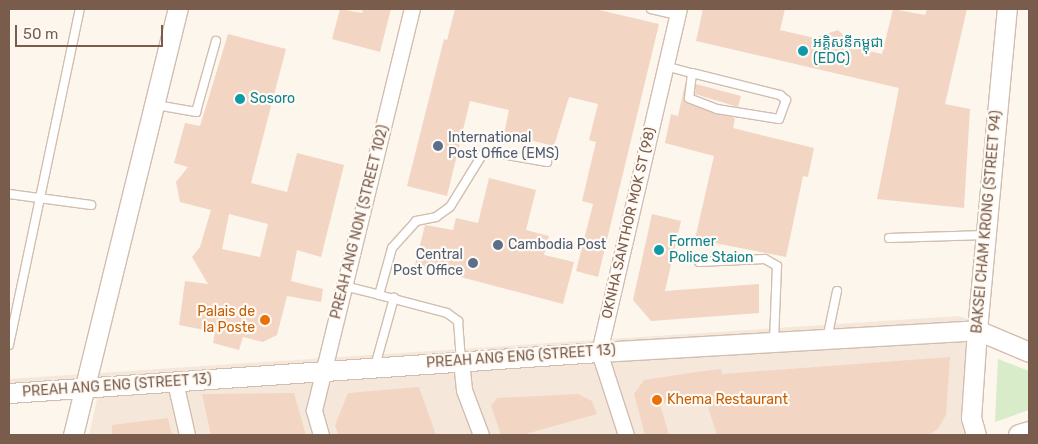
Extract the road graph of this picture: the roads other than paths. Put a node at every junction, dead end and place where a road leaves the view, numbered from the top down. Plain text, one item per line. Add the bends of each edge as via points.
1 (80, 9) edge
2 (178, 9) edge
3 (412, 9) edge
4 (651, 9) edge
5 (1008, 9) edge
6 (678, 12) edge
7 (216, 40) dead end
8 (666, 66) junction
9 (692, 73) junction
10 (154, 105) junction
11 (547, 162) dead end
12 (9, 194) edge
13 (40, 198) junction
14 (91, 205) dead end
15 (986, 235) junction
16 (889, 238) dead end
17 (699, 262) dead end
18 (344, 286) junction
19 (837, 292) dead end
20 (379, 294) junction
21 (394, 298) junction
22 (977, 330) junction
23 (827, 339) junction
24 (774, 342) junction
25 (9, 345) edge
26 (599, 352) junction
27 (1029, 352) edge
28 (461, 361) junction
29 (375, 368) junction
30 (323, 372) junction
31 (175, 382) junction
32 (85, 388) junction
33 (9, 392) edge
34 (1029, 432) edge
35 (73, 435) edge
36 (187, 435) edge
37 (322, 435) edge
38 (481, 435) edge
39 (626, 435) edge
40 (976, 435) edge
41 (1019, 435) edge

1 - 13 lane
2 - 10 street
3 - 18 street, PREAH ANG NON (STREET 102)
4 - 6 lane
5 - 15 street, BAKSEI CHAM KRONG (STREET 94)
6 - 8 street, OKNHA SANTHOR MOK ST (98)
7 - 10 lane via 196,112
8 - 9 lane
8 - 26 street, OKNHA SANTHOR MOK ST (98)
9 - 9 lane via 780,95 786,100 779,120 717,109 689,98
10 - 32 street
11 - 20 lane via 496,153 482,155 450,207 436,217 416,221 392,248
12 - 13 lane
13 - 14 lane
13 - 25 lane
15 - 16 lane
15 - 22 street, BAKSEI CHAM KRONG (STREET 94)
17 - 24 lane via 765,259 778,266
18 - 20 lane
18 - 30 street, PREAH ANG NON (STREET 102)
19 - 23 lane
20 - 21 lane
21 - 28 lane via 447,313 458,321
21 - 29 lane
22 - 23 street, PREAH ANG ENG (STREET 13)
22 - 27 street, PREAH ANG ENG (STREET 13)
22 - 40 street, BAKSEI CHAM KRONG (STREET 94) via 971,418
23 - 24 street, PREAH ANG ENG (STREET 13)
24 - 26 street, PREAH ANG ENG (STREET 13)
26 - 28 street, PREAH ANG ENG (STREET 13)
26 - 39 street
28 - 29 street, PREAH ANG ENG (STREET 13)
28 - 38 street via 464,390
29 - 30 street, PREAH ANG ENG (STREET 13)
30 - 31 street, PREAH ANG ENG (STREET 13)
30 - 37 street, PREAH ANG NON (STREET 102) via 314,410
31 - 32 street, PREAH ANG ENG (STREET 13)
31 - 36 street
32 - 33 street, PREAH ANG ENG (STREET 13)
32 - 35 street
34 - 41 main road

